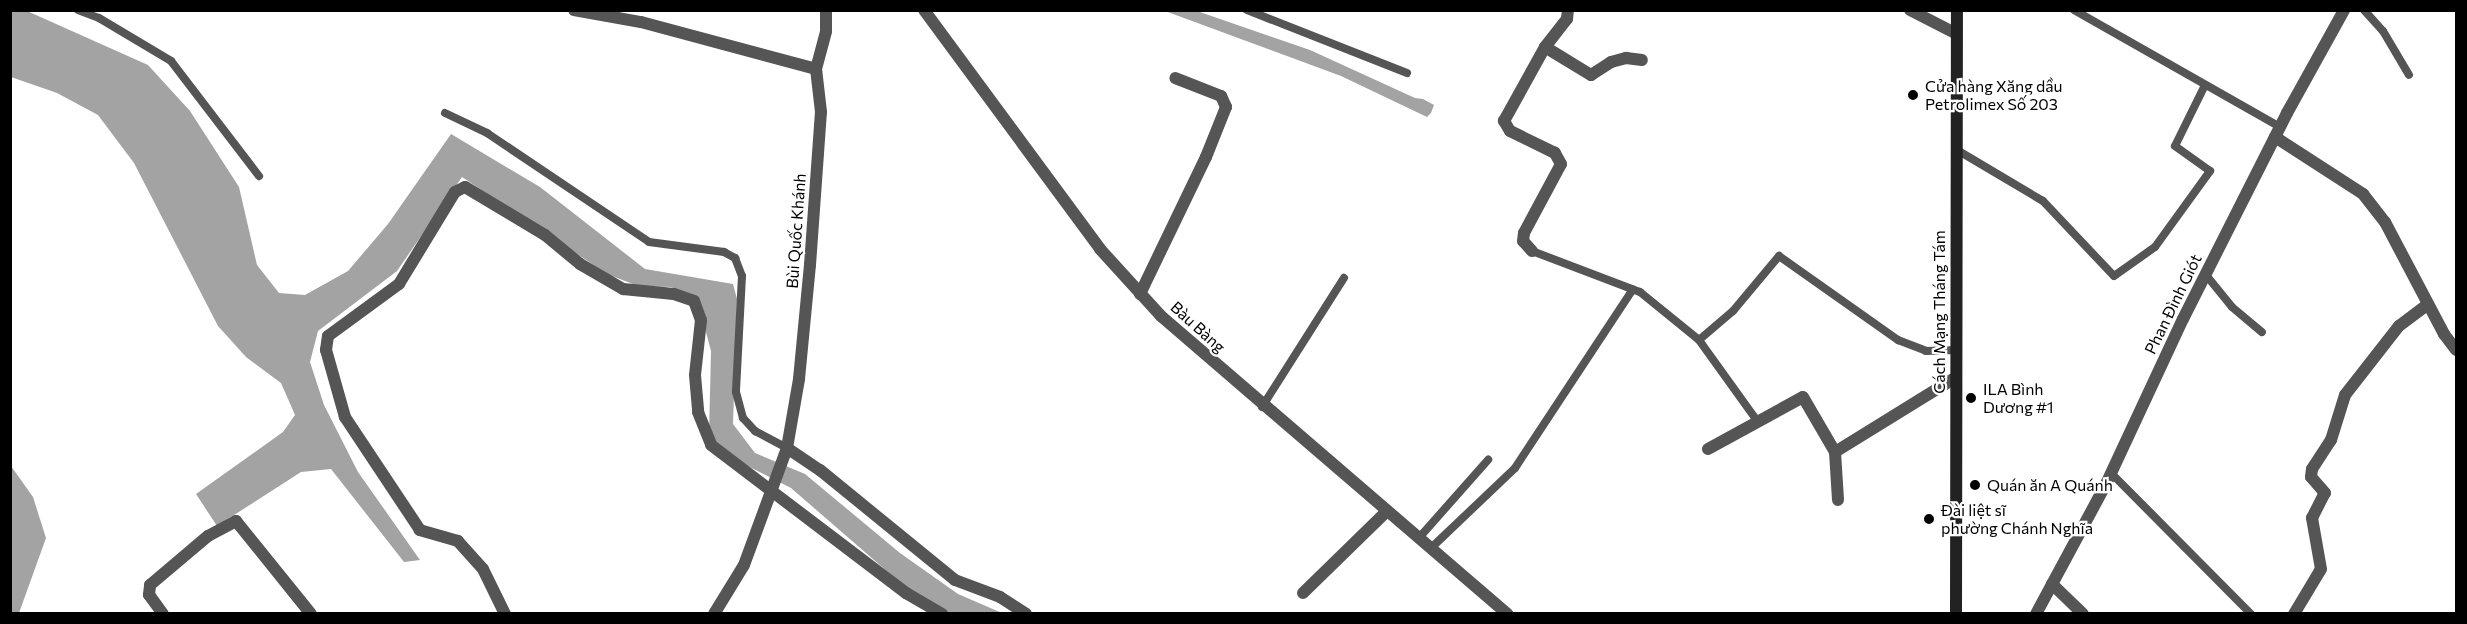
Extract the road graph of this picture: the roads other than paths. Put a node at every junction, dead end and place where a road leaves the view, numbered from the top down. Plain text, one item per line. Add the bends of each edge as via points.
1 (78, 10) edge
2 (574, 10) edge
3 (826, 10) edge
4 (924, 10) edge
5 (1247, 10) edge
6 (1568, 10) edge
7 (1910, 10) edge
8 (1958, 10) edge
9 (2074, 10) edge
10 (2344, 10) edge
11 (2364, 10) edge
12 (1955, 33) junction
13 (1545, 47) junction
14 (1642, 60) dead end
15 (816, 69) junction
16 (1407, 73) dead end
17 (2409, 75) dead end
18 (1174, 78) dead end
19 (2205, 85) junction
20 (445, 113) dead end
21 (2277, 132) junction
22 (1957, 150) junction
23 (259, 176) dead end
24 (1532, 251) joint
25 (2206, 275) junction
26 (1344, 278) dead end
27 (1633, 289) junction
28 (1140, 294) junction
29 (2428, 304) junction
30 (2262, 332) dead end
31 (1699, 340) junction
32 (1956, 350) junction
33 (2457, 351) edge
34 (1955, 378) junction
35 (1262, 407) junction
36 (1758, 422) junction
37 (1708, 449) dead end
38 (786, 451) junction
39 (1835, 452) junction
40 (1488, 460) dead end
41 (2111, 473) junction
42 (770, 487) junction
43 (1838, 500) dead end
44 (1386, 512) junction
45 (1418, 538) junction
46 (1430, 549) junction
47 (2052, 584) junction
48 (1303, 593) dead end
49 (923, 603) junction
50 (163, 614) edge
51 (312, 614) edge
52 (505, 614) edge
53 (714, 614) edge
54 (915, 614) edge
55 (942, 614) edge
56 (1026, 614) edge
57 (1507, 614) edge
58 (1956, 614) edge
59 (2036, 614) edge
60 (2083, 614) edge
61 (2252, 614) edge
62 (2294, 614) edge

1 - 23 lane via 99,18 171,61
2 - 15 street via 653,25
3 - 15 street, Bùi Quốc Khánh via 826,30
4 - 28 street, Bàu Bàng via 1100,249
5 - 16 lane
6 - 13 street via 1567,19
7 - 12 street
8 - 12 main road, Cách Mạng Tháng Tám
9 - 19 lane
10 - 21 street, Phan Đình Giót
11 - 17 lane via 2383,31
12 - 22 main road, Cách Mạng Tháng Tám
13 - 14 street via 1591,75 1611,62 1626,58
13 - 24 street via 1504,121 1510,131 1555,153 1560,164 1524,233 1522,241
15 - 38 street, Bùi Quốc Khánh via 821,112 810,265 800,379
18 - 28 street via 1221,96 1226,107
19 - 21 lane
19 - 22 lane via 2175,146 2210,171 2155,247 2114,276 2043,201
20 - 38 lane via 487,133 649,242 724,252 735,258 742,276 736,392 743,418
21 - 25 street, Phan Đình Giót
21 - 29 street via 2363,194 2385,222
22 - 32 main road, Cách Mạng Tháng Tám
24 - 27 lane
25 - 30 lane via 2232,307
25 - 41 street, Phan Đình Giót
26 - 35 lane
27 - 31 lane
27 - 46 lane via 1515,468
28 - 35 street, Bàu Bàng
29 - 33 street
29 - 62 street via 2399,326 2345,394 2331,440 2312,469 2312,477 2325,493 2312,518 2321,569
31 - 32 lane via 1733,311 1779,256 1898,340 1926,351
31 - 36 lane
32 - 34 main road, Cách Mạng Tháng Tám
34 - 39 street
34 - 58 main road, Cách Mạng Tháng Tám
35 - 44 street, Bàu Bàng
36 - 37 street
36 - 39 street via 1803,397
38 - 42 street, Bùi Quốc Khánh
38 - 56 street via 820,470 955,580 1000,597
39 - 43 street
40 - 45 lane
41 - 47 street, Phan Đình Giót
41 - 61 lane
42 - 49 street
42 - 52 street via 711,445 702,428 695,375 701,320 694,301 674,294 623,289 473,190 460,188 399,284 328,336 326,350 345,417 420,530 458,541 483,569
42 - 53 street via 744,565
44 - 45 street, Bàu Bàng
44 - 48 street
45 - 46 street, Bàu Bàng
46 - 57 street, Bàu Bàng
47 - 59 street, Phan Đình Giót
47 - 60 street
49 - 54 street
49 - 55 street
50 - 51 street via 149,595 150,585 208,536 236,520

